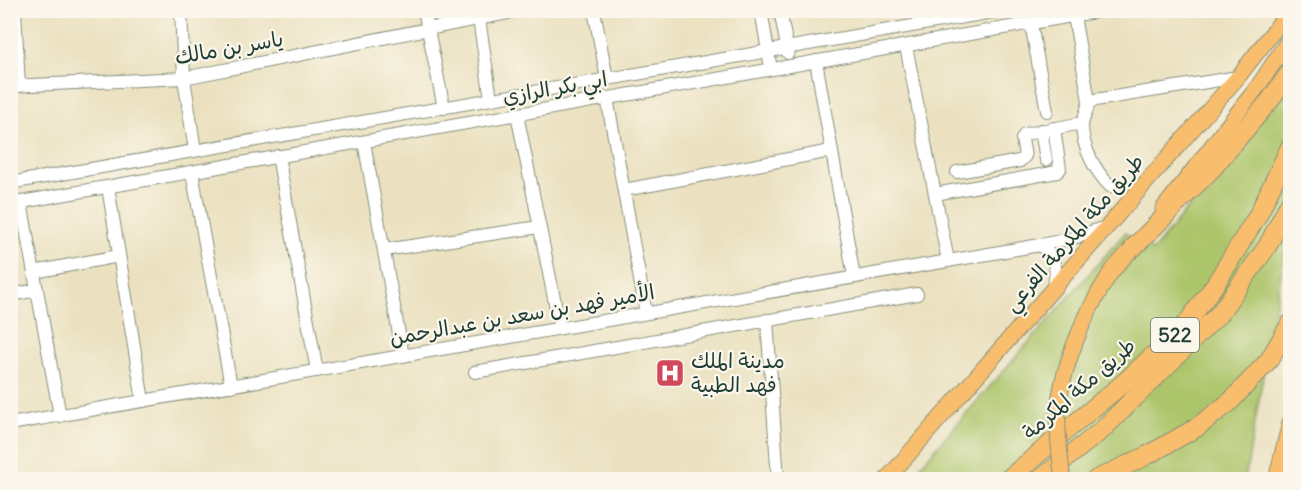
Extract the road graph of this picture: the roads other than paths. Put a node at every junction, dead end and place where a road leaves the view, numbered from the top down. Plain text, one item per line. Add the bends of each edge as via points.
1 (15, 10) edge
2 (181, 10) edge
3 (424, 10) edge
4 (522, 10) edge
5 (594, 10) edge
6 (761, 10) edge
7 (780, 10) edge
8 (952, 10) edge
9 (1004, 10) edge
10 (1106, 10) edge
11 (1275, 10) edge
12 (1290, 10) edge
13 (1074, 16) junction
14 (479, 19) junction
15 (928, 24) junction
16 (1031, 24) junction
17 (428, 29) junction
18 (1274, 31) junction
19 (1290, 38) edge
20 (906, 46) junction
21 (787, 48) junction
22 (768, 51) junction
23 (816, 62) junction
24 (790, 66) junction
25 (771, 69) junction
26 (1290, 72) edge
27 (1238, 77) junction
28 (184, 78) junction
29 (608, 79) junction
30 (15, 86) edge
31 (607, 98) junction
32 (492, 99) junction
33 (1089, 101) junction
34 (444, 108) junction
35 (1047, 111) dead end
36 (517, 114) junction
37 (1083, 123) junction
38 (1054, 128) junction
39 (1041, 130) junction
40 (364, 142) junction
41 (1290, 147) edge
42 (831, 150) junction
43 (195, 151) junction
44 (278, 156) junction
45 (1046, 160) dead end
46 (192, 172) junction
47 (957, 172) dead end
48 (10, 183) edge
49 (1110, 186) dead end
50 (108, 188) junction
51 (624, 190) junction
52 (935, 194) junction
53 (1290, 202) edge
54 (16, 203) edge
55 (539, 227) junction
56 (1106, 227) junction
57 (1040, 245) junction
58 (1132, 249) junction
59 (384, 250) junction
60 (119, 256) junction
61 (948, 261) junction
62 (34, 272) junction
63 (854, 277) junction
64 (38, 290) junction
65 (1051, 291) junction
66 (917, 294) dead end
67 (10, 295) edge
68 (646, 314) junction
69 (767, 320) junction
70 (1290, 324) edge
71 (560, 328) junction
72 (403, 356) junction
73 (317, 371) junction
74 (476, 372) dead end
75 (231, 386) junction
76 (143, 401) junction
77 (60, 416) junction
78 (1290, 422) edge
79 (10, 424) edge
80 (778, 480) edge
81 (886, 480) edge
82 (1007, 480) edge
83 (1039, 480) edge
84 (1063, 480) edge
85 (1095, 480) edge
86 (1276, 480) edge

1 - 30 street
2 - 28 street
3 - 17 street
4 - 14 street, ياسر بن مالك
5 - 29 street
6 - 22 street
7 - 21 street
8 - 15 street
9 - 15 street, ابي بكر الرازي
10 - 13 street, ابي بكر الرازي
11 - 18 street
12 - 18 main road, طريق مكة المكرمة الفرعي
13 - 16 street, ابي بكر الرازي
13 - 33 street
14 - 17 street, ياسر بن مالك
14 - 32 street
15 - 21 street, ابي بكر الرازي
16 - 20 street, ابي بكر الرازي
16 - 35 street
17 - 28 street, ياسر بن مالك
17 - 34 street
18 - 27 main road, طريق مكة المكرمة الفرعي
19 - 58 main road via 1259,85
20 - 23 street, ابي بكر الرازي
20 - 52 street
21 - 22 street, ابي بكر الرازي
21 - 24 street
22 - 25 street
22 - 29 street, ابي بكر الرازي
23 - 24 street, ابي بكر الرازي
23 - 42 street
24 - 25 street, ابي بكر الرازي
25 - 31 street, ابي بكر الرازي
26 - 58 highway via 1212,169
27 - 33 street
27 - 56 main road, طريق مكة المكرمة الفرعي
28 - 30 street, ياسر بن مالك
28 - 43 street
29 - 32 street, ابي بكر الرازي
31 - 36 street, ابي بكر الرازي
31 - 51 street
32 - 34 street, ابي بكر الرازي
33 - 37 street
34 - 43 street, ابي بكر الرازي
36 - 40 street, ابي بكر الرازي
36 - 55 street
37 - 38 street
37 - 49 street via 1090,157
38 - 39 street
38 - 52 street via 1058,172
39 - 45 street
39 - 47 street via 1023,136 1025,156 1020,160
40 - 44 street, ابي بكر الرازي
40 - 59 street
41 - 82 highway, طريق مكة المكرمة / 522 via 1258,215 1187,323 1127,380
42 - 51 street
42 - 63 street
43 - 48 street, ابي بكر الرازي
44 - 46 street, ابي بكر الرازي
44 - 73 street
46 - 50 street, ابي بكر الرازي
46 - 75 street
50 - 54 street, ابي بكر الرازي
50 - 60 street
51 - 68 street
52 - 61 street
53 - 83 highway, طريق مكة المكرمة / 522 via 1267,248 1219,314 1102,430
54 - 62 street
55 - 59 street
55 - 71 street
56 - 57 street, الأمير فهد بن سعد بن عبدالرحمن
56 - 65 main road, طريق مكة المكرمة الفرعي
57 - 61 street, الأمير فهد بن سعد بن عبدالرحمن
57 - 65 street via 1055,266 1056,279
58 - 84 main road, bridge via 1109,275 1089,311 1070,362 1058,414
59 - 72 street
60 - 62 street
60 - 76 street
61 - 63 street, الأمير فهد بن سعد بن عبدالرحمن
62 - 64 street
63 - 68 street, الأمير فهد بن سعد بن عبدالرحمن
64 - 67 street
64 - 77 street
65 - 81 main road, طريق مكة المكرمة الفرعي
66 - 69 street
68 - 71 street, الأمير فهد بن سعد بن عبدالرحمن
69 - 74 street
69 - 80 street
70 - 85 highway via 1269,360 1230,402 1196,428
71 - 72 street, الأمير فهد بن سعد بن عبدالرحمن
72 - 73 street, الأمير فهد بن سعد بن عبدالرحمن
73 - 75 street, الأمير فهد بن سعد بن عبدالرحمن
75 - 76 street, الأمير فهد بن سعد بن عبدالرحمن
76 - 77 street, الأمير فهد بن سعد بن عبدالرحمن
77 - 79 street, الأمير فهد بن سعد بن عبدالرحمن
78 - 86 main road

